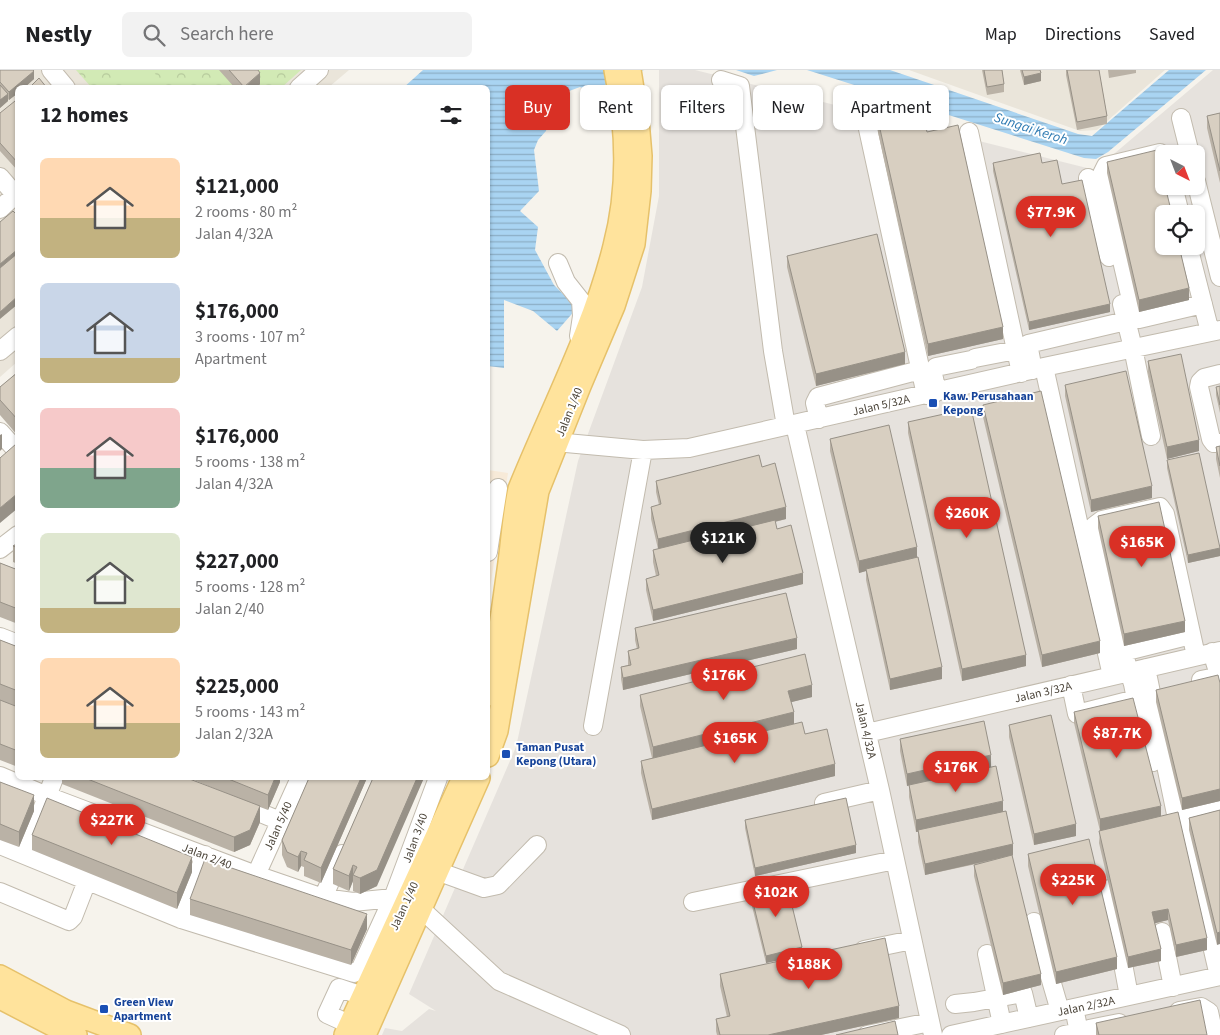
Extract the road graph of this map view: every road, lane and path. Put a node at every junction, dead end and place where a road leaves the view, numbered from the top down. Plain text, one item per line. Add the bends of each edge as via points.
1 (615, 70) edge
2 (630, 70) edge
3 (314, 72) edge
4 (49, 75) edge
5 (721, 80) dead end
6 (62, 85) edge
7 (302, 85) edge
8 (620, 85) edge
9 (630, 85) edge
10 (1181, 118) dead end
11 (629, 130) edge
12 (634, 130) edge
13 (868, 130) edge
14 (969, 132) dead end
15 (1188, 145) edge
16 (1155, 154) edge
17 (0, 177) edge
18 (1088, 178) dead end
19 (1201, 195) edge
20 (15, 196) edge
21 (15, 198) edge
22 (0, 209) edge
23 (1215, 232) edge
24 (1190, 255) edge
25 (558, 263) dead end
26 (1220, 277) edge
27 (1203, 304) junction
28 (1126, 321) junction
29 (1215, 331) edge
30 (15, 338) edge
31 (1133, 348) junction
32 (1016, 350) junction
33 (0, 351) edge
34 (576, 354) junction
35 (920, 370) junction
36 (1033, 370) junction
37 (1220, 374) edge
38 (931, 394) junction
39 (818, 420) junction
40 (790, 426) junction
41 (0, 432) edge
42 (1151, 436) dead end
43 (548, 441) junction
44 (1220, 443) edge
45 (643, 450) junction
46 (14, 453) edge
47 (493, 487) edge
48 (529, 490) junction
49 (490, 526) edge
50 (15, 537) edge
51 (0, 549) edge
52 (1191, 635) junction
53 (0, 637) edge
54 (15, 643) edge
55 (1123, 652) junction
56 (1209, 653) edge
57 (1138, 670) junction
58 (1112, 676) junction
59 (1201, 680) edge
60 (490, 685) edge
61 (1071, 686) junction
62 (1151, 694) junction
63 (593, 726) dead end
64 (867, 733) junction
65 (490, 750) edge
66 (1153, 762) dead end
67 (0, 776) edge
68 (53, 780) edge
69 (299, 780) edge
70 (437, 780) edge
71 (462, 780) edge
72 (478, 780) edge
73 (880, 790) junction
74 (47, 796) junction
75 (228, 800) edge
76 (810, 806) edge
77 (1220, 806) edge
78 (1220, 816) edge
79 (280, 821) junction
80 (349, 838) edge
81 (537, 845) dead end
82 (0, 846) edge
83 (25, 855) junction
84 (205, 855) junction
85 (895, 860) junction
86 (437, 871) junction
87 (256, 875) junction
88 (87, 880) junction
89 (1108, 889) edge
90 (0, 892) edge
91 (323, 898) junction
92 (693, 902) dead end
93 (406, 903) junction
94 (181, 919) junction
95 (1034, 922) dead end
96 (1162, 932) dead end
97 (912, 940) junction
98 (1216, 948) edge
99 (987, 954) dead end
100 (845, 955) edge
101 (0, 976) edge
102 (1220, 976) edge
103 (1173, 986) junction
104 (1129, 996) junction
105 (0, 998) edge
106 (996, 998) junction
107 (974, 1002) junction
108 (955, 1004) dead end
109 (1067, 1010) junction
110 (1164, 1014) edge
111 (1029, 1018) junction
112 (1136, 1020) edge
113 (1002, 1024) junction
114 (931, 1028) edge
115 (978, 1029) junction
116 (353, 1031) edge
117 (1216, 1032) edge
118 (76, 1035) edge
119 (130, 1035) edge
120 (622, 1035) edge
121 (867, 1035) edge
122 (951, 1035) edge
123 (1064, 1035) edge
124 (1090, 1035) edge

1 - 8 main road, Jalan 1/40
2 - 9 main road, Jalan 1/40
3 - 7 street
4 - 6 street
5 - 40 street, Jalan 4/32A via 740,86 773,351
10 - 15 street
11 - 34 main road, Jalan 1/40 via 616,236 599,298
12 - 43 main road, Jalan 1/40 via 641,156 634,244 614,306
13 - 35 street
14 - 32 street
16 - 27 street via 1106,166 1102,174 1135,318
17 - 20 street
18 - 28 street
19 - 23 street
21 - 22 street
23 - 26 street
24 - 27 street
25 - 34 street via 566,282 581,301
27 - 29 street
28 - 31 street
28 - 36 street via 1028,344
29 - 31 street, Jalan 5/32A
30 - 33 street
31 - 36 street, Jalan 5/32A
31 - 42 street
32 - 36 street
32 - 38 street via 936,368
34 - 43 main road, Jalan 1/40
35 - 38 street
35 - 39 street via 818,397 815,403
36 - 38 street, Jalan 5/32A
36 - 58 street
37 - 44 street via 1204,378 1199,387 1211,439
38 - 39 street, Jalan 5/32A
39 - 40 street, Jalan 5/32A
40 - 45 street, Jalan 5/32A via 689,448
40 - 64 street, Jalan 4/32A
41 - 46 street
43 - 45 street, Jalan 5/32A
43 - 48 main road, Jalan 1/40
45 - 63 street
47 - 48 street
47 - 49 street
48 - 60 main road, Jalan 1/40 via 515,508
48 - 65 main road, Jalan 1/40 via 497,731
50 - 51 street
52 - 55 street
52 - 55 street via 1163,510 1160,507 1102,520 1094,526 1092,534
52 - 56 street
53 - 54 street
55 - 57 street
56 - 57 street, Jalan 3/32A
56 - 59 street via 1219,674
57 - 58 street, Jalan 3/32A
57 - 62 street
58 - 61 street, Jalan 3/32A
61 - 62 street via 1077,714
61 - 64 street, Jalan 3/32A
62 - 66 street
62 - 77 street via 1177,816
64 - 73 street, Jalan 4/32A
67 - 74 street, Jalan 2/40
68 - 74 street
69 - 79 street, Jalan 5/40
70 - 93 street, Jalan 3/40
71 - 93 main road, Jalan 1/40
72 - 86 main road, Jalan 1/40
73 - 76 street
73 - 85 street, Jalan 4/32A
74 - 83 street
74 - 84 street, Jalan 2/40
75 - 79 street
78 - 98 street via 1188,824 1185,830
79 - 87 street, Jalan 5/40
80 - 91 street
81 - 86 street via 498,885 484,888
82 - 83 street, Jalan 3/40
83 - 88 street, Jalan 3/40
84 - 87 street, Jalan 2/40
84 - 94 street
85 - 92 street
85 - 97 street, Jalan 4/32A
86 - 93 main road, Jalan 1/40
87 - 91 street, Jalan 2/40
88 - 90 street via 69,921
88 - 94 street, Jalan 3/40
89 - 104 street
91 - 93 street, Jalan 2/40
93 - 94 street, Jalan 3/40 via 360,970 354,973
93 - 116 main road, Jalan 1/40
93 - 116 main road, Jalan 1/40 via 363,996
93 - 120 street via 499,981
95 - 109 street
96 - 103 street
97 - 100 street
97 - 114 street, Jalan 4/32A
98 - 102 street
99 - 106 street
101 - 119 main road via 66,1011
102 - 103 street, Jalan 2/32A
103 - 104 street, Jalan 2/32A
104 - 109 street, Jalan 2/32A
105 - 118 main road
106 - 107 street
106 - 111 street via 1023,993
106 - 113 street
107 - 108 street
107 - 115 street
109 - 111 street, Jalan 2/32A
109 - 123 street via 1079,1032
110 - 117 street via 1201,1006 1208,1012
111 - 113 street, Jalan 2/32A
112 - 124 street via 1089,1029
113 - 115 street, Jalan 2/32A
114 - 121 street
115 - 122 street, Jalan 2/32A

